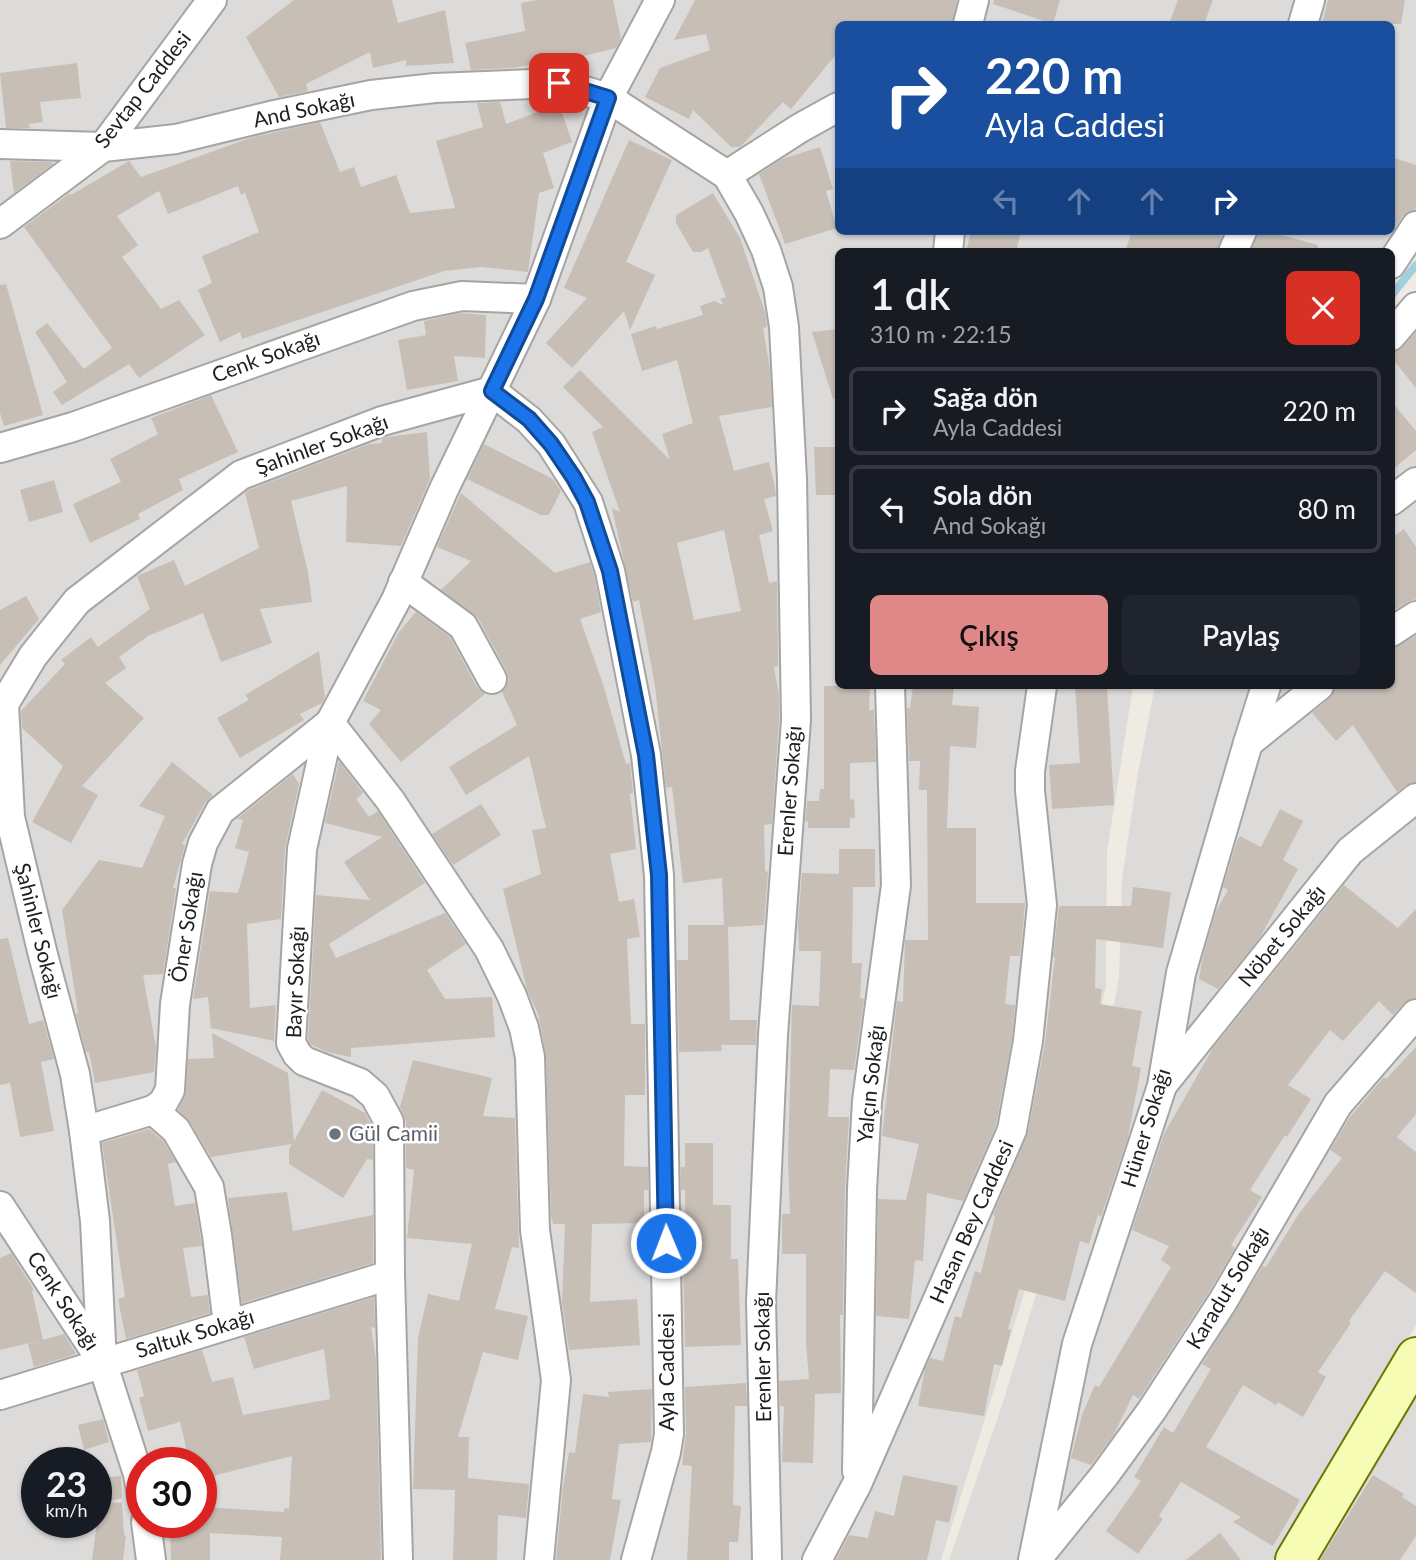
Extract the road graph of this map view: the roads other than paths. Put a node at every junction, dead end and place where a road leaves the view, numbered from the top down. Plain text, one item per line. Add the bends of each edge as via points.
1 (212, 0) edge
2 (660, 0) edge
3 (974, 0) edge
4 (1310, 0) edge
5 (969, 21) edge
6 (1304, 21) edge
7 (608, 98) junction
8 (835, 109) edge
9 (0, 144) edge
10 (103, 147) junction
11 (727, 175) junction
12 (0, 224) edge
13 (1416, 226) edge
14 (1395, 258) edge
15 (536, 299) junction
16 (1416, 307) edge
17 (1395, 331) edge
18 (492, 391) junction
19 (0, 448) edge
20 (1416, 482) edge
21 (1395, 498) edge
22 (403, 582) junction
23 (1416, 616) edge
24 (1395, 629) edge
25 (492, 679) dead end
26 (890, 689) edge
27 (1042, 689) edge
28 (1265, 689) edge
29 (1315, 689) edge
30 (2, 702) edge
31 (330, 723) junction
32 (1248, 743) junction
33 (1416, 798) edge
34 (1416, 1014) edge
35 (1161, 1086) junction
36 (153, 1110) junction
37 (84, 1130) junction
38 (0, 1206) edge
39 (390, 1275) junction
40 (228, 1324) junction
41 (1416, 1357) edge
42 (102, 1362) junction
43 (0, 1395) edge
44 (129, 1447) edge
45 (857, 1484) junction
46 (148, 1538) edge
47 (151, 1560) edge
48 (398, 1560) edge
49 (540, 1560) edge
50 (636, 1560) edge
51 (767, 1560) edge
52 (817, 1560) edge
53 (1035, 1560) edge
54 (1294, 1560) edge

1 - 10 street, Sevtap Caddesi
2 - 7 street
3 - 5 street
4 - 6 street
7 - 10 street, And Sokağı via 559,83 435,88 371,95 176,139
7 - 11 street, Erenler Sokağı
7 - 15 street
8 - 11 street
9 - 10 street, And Sokağı
10 - 12 street, Sevtap Caddesi
11 - 51 street, Erenler Sokağı via 766,250 778,287 792,479 796,720 773,1035 761,1302
13 - 14 street
15 - 18 street
15 - 19 street, Cenk Sokağı via 462,296 413,306 73,427
16 - 17 street
18 - 22 street, Bayır Sokağı
18 - 30 street, Şahinler Sokağı via 382,421 242,475 77,601
18 - 50 street, Ayla Caddesi via 529,419 551,444 587,502 610,571 646,755 659,875 669,1434
20 - 21 street
22 - 25 street via 463,626
22 - 31 street, Bayır Sokağı
23 - 24 street
26 - 45 street, Yalçın Sokağı via 896,885 867,1101
27 - 45 street, Hasan Bey Caddesi via 1030,791 1042,905 1028,1041 1012,1130
28 - 32 street, Hüner Sokağı
29 - 32 street
30 - 37 street, Şahinler Sokağı via 10,817 75,1074
31 - 36 street, Öner Sokağı via 220,811 208,834 197,864 175,1004 170,1090
31 - 39 street, Bayır Sokağı via 302,849 291,1043 304,1061 360,1083 375,1096 389,1122
31 - 49 street via 390,800 489,948 524,1028 530,1057 535,1230 556,1380
32 - 35 street, Hüner Sokağı via 1181,973
33 - 35 street, Nöbet Sokağı via 1350,850
34 - 53 street, Karadut Sokağı via 1338,1104 1223,1301 1152,1409
35 - 53 street, Hüner Sokağı via 1077,1344
36 - 37 street
36 - 40 street via 176,1130 208,1187
37 - 42 street, Şahinler Sokağı via 96,1221
38 - 42 street, Cenk Sokağı
39 - 40 street, Saltuk Sokağı
39 - 48 street, Bayır Sokağı
40 - 42 street, Saltuk Sokağı
41 - 54 street
42 - 43 street, Saltuk Sokağı
42 - 44 street, Şahinler Sokağı
45 - 52 street
46 - 47 street

